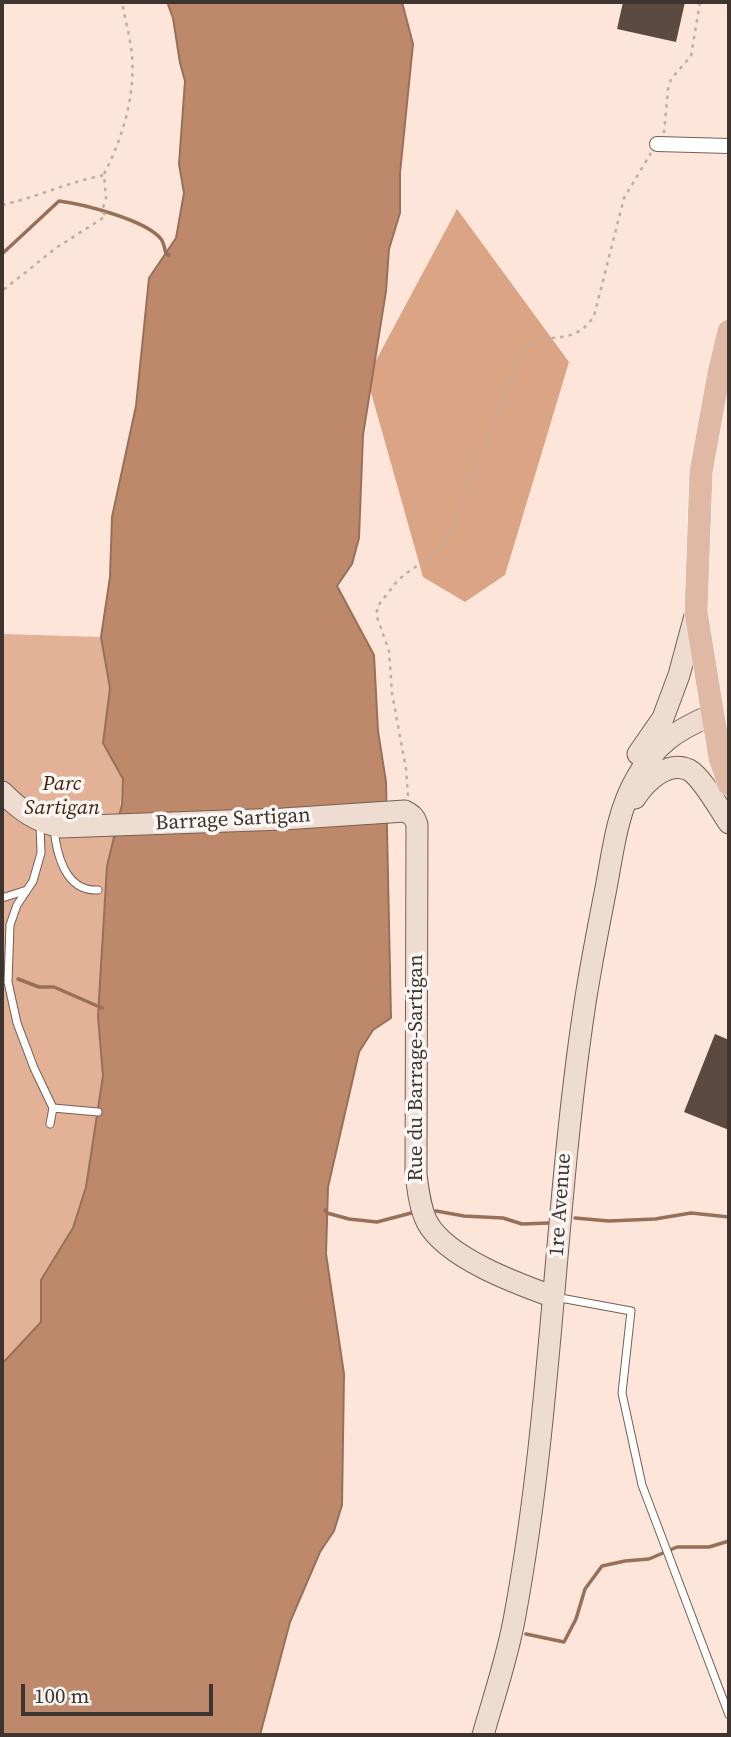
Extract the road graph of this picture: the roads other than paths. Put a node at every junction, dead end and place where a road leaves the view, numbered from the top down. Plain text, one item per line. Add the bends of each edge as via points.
1 (657, 144) road end
2 (729, 146) edge
3 (729, 331) edge
4 (724, 373) edge
5 (696, 612) junction
6 (712, 715) junction
7 (729, 784) edge
8 (2, 792) edge
9 (407, 812) joint
10 (618, 822) junction
11 (729, 823) edge
12 (52, 825) junction
13 (27, 890) junction
14 (98, 890) dead end
15 (2, 898) edge
16 (53, 1108) junction
17 (98, 1112) dead end
18 (50, 1124) dead end
19 (554, 1297) junction
20 (729, 1715) edge
21 (483, 1735) edge

1 - 2 street
3 - 4 main road
4 - 5 main road via 701,472
5 - 6 main road
5 - 10 main road via 663,718 639,752 622,788
6 - 7 main road
6 - 10 main road, 1re Avenue via 669,736 654,751 635,780
8 - 12 main road via 16,807
9 - 12 main road, Barrage Sartigan
9 - 19 main road, Rue du Barrage-Sartigan via 417,825 416,1174 420,1200 428,1224 471,1261
10 - 11 main road via 642,788 677,767 691,771
10 - 19 main road, 1re Avenue via 570,1101
12 - 13 lane
12 - 14 lane via 56,853 73,884 87,891
13 - 15 lane
13 - 16 lane via 10,925 8,982 17,1023
16 - 17 lane
16 - 18 lane
19 - 20 lane via 631,1311 622,1393 642,1485
19 - 21 main road, 1re Avenue via 537,1469 515,1618

